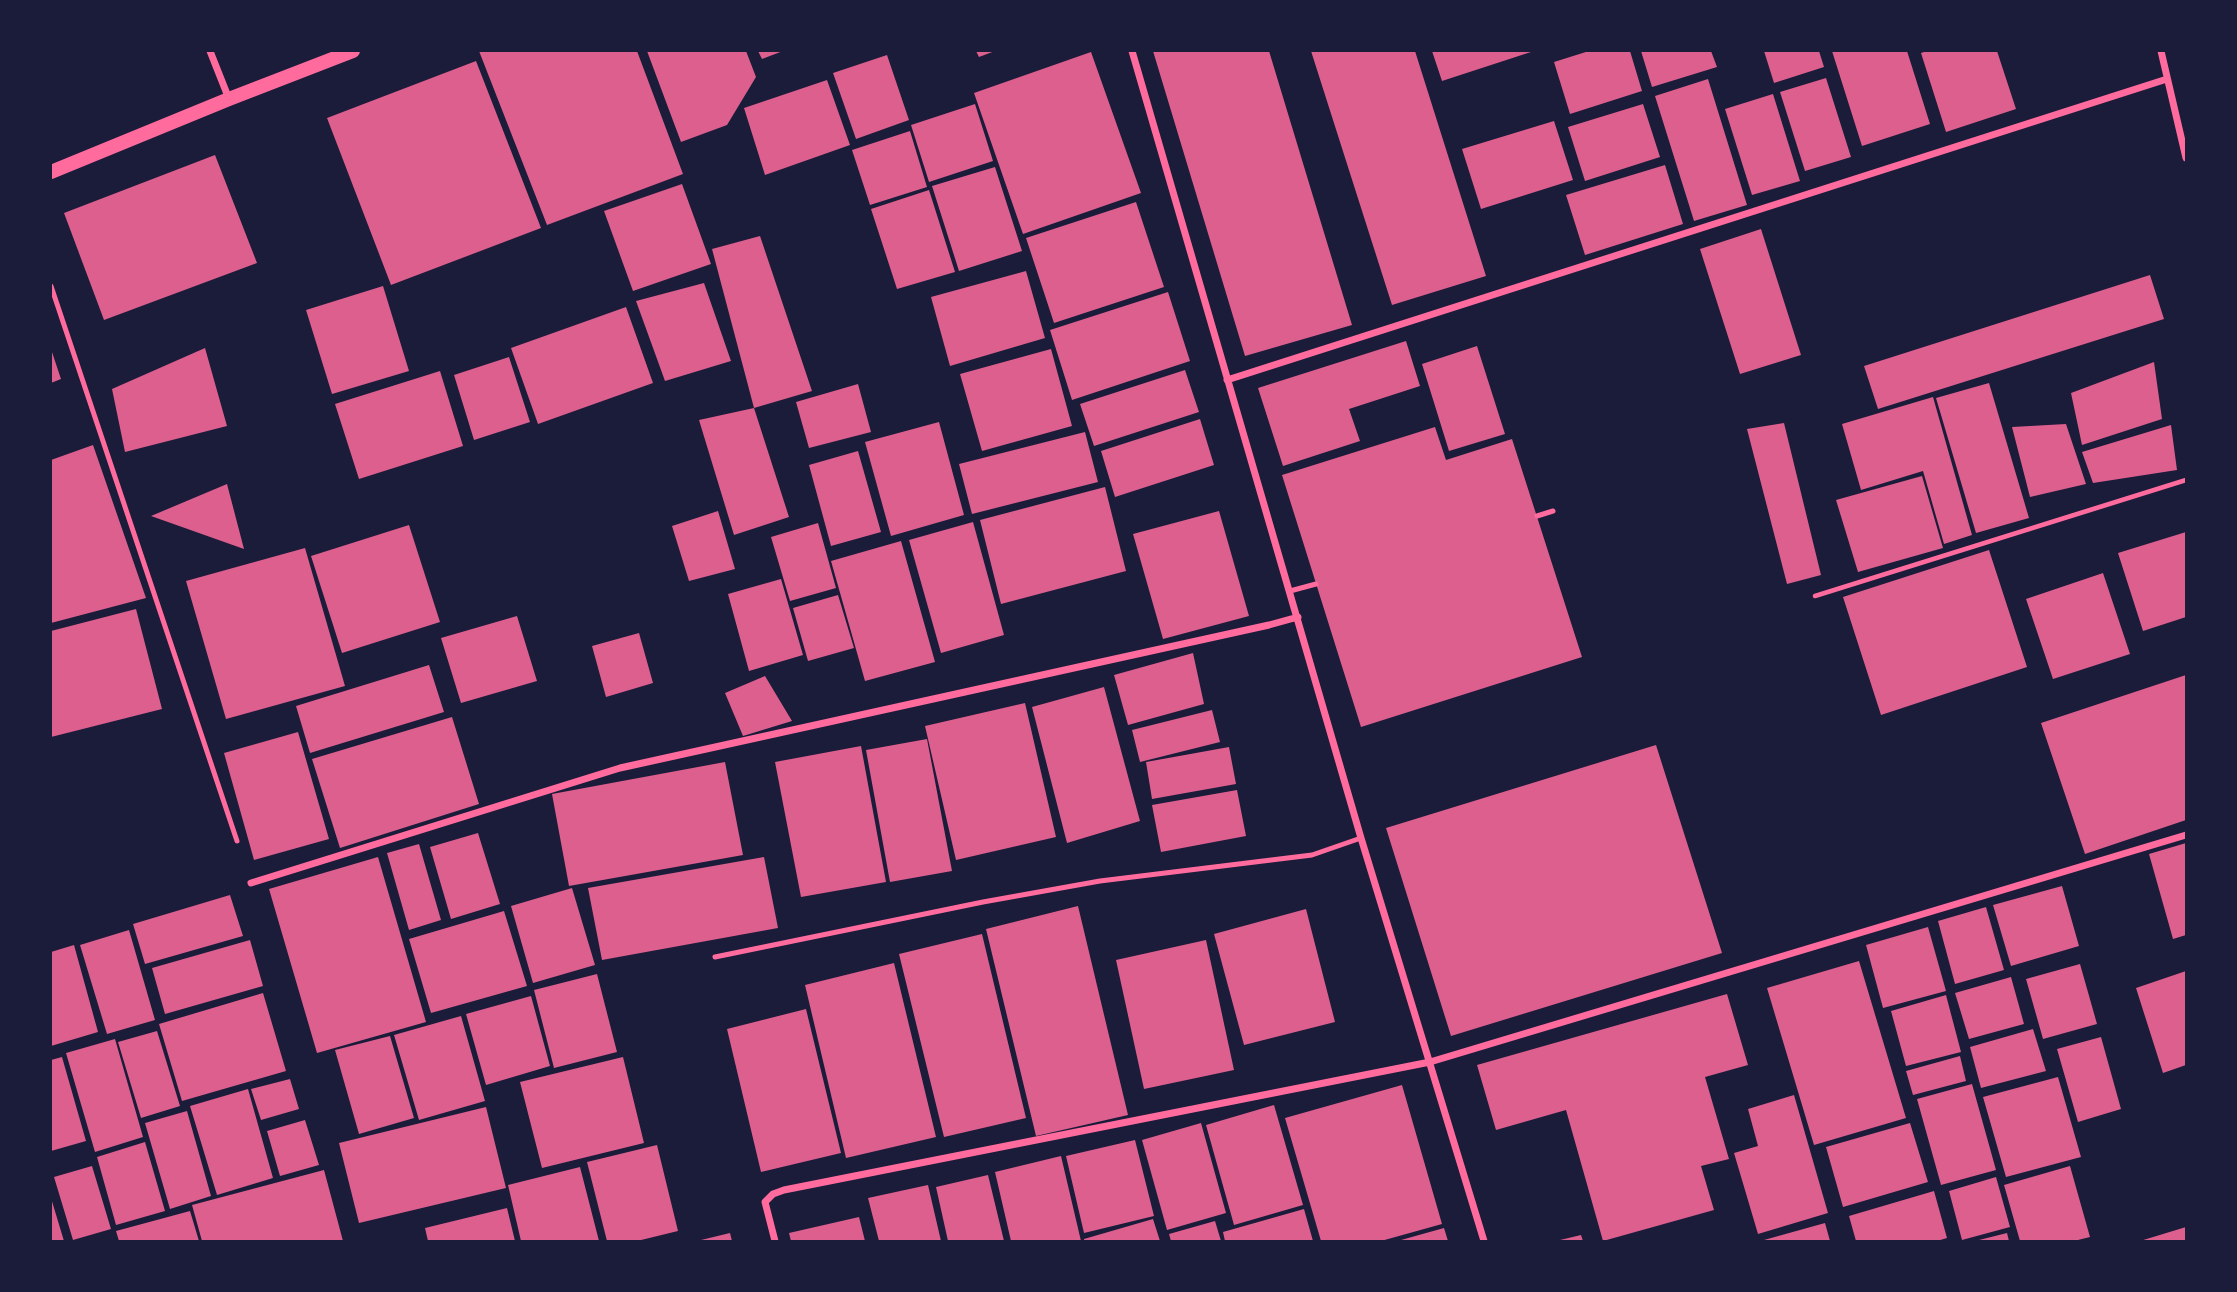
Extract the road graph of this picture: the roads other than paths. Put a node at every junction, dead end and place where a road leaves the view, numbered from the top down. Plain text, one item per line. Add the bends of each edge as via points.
1 (210, 51) edge
2 (353, 51) edge
3 (1132, 51) edge
4 (2161, 51) edge
5 (2167, 79) junction
6 (229, 99) junction
7 (2186, 158) edge
8 (51, 172) edge
9 (51, 286) edge
10 (1227, 380) junction
11 (1553, 511) dead end
12 (1537, 516) dead end
13 (1316, 584) dead end
14 (1290, 591) junction
15 (1298, 617) junction
16 (2186, 835) edge
17 (1361, 838) junction
18 (237, 841) dead end
19 (251, 883) dead end
20 (715, 957) dead end
21 (1430, 1062) junction
22 (775, 1241) edge
23 (1484, 1241) edge

1 - 6 street
2 - 6 main road
3 - 10 street
4 - 5 street
5 - 7 street
5 - 10 street
6 - 8 main road
9 - 18 lane
10 - 14 street
11 - 12 lane
13 - 14 lane
14 - 15 street
15 - 17 street
15 - 19 street via 620,768
16 - 21 street
17 - 20 lane via 1312,855 1100,881
17 - 21 street
21 - 22 street via 784,1190 765,1202
21 - 23 street

